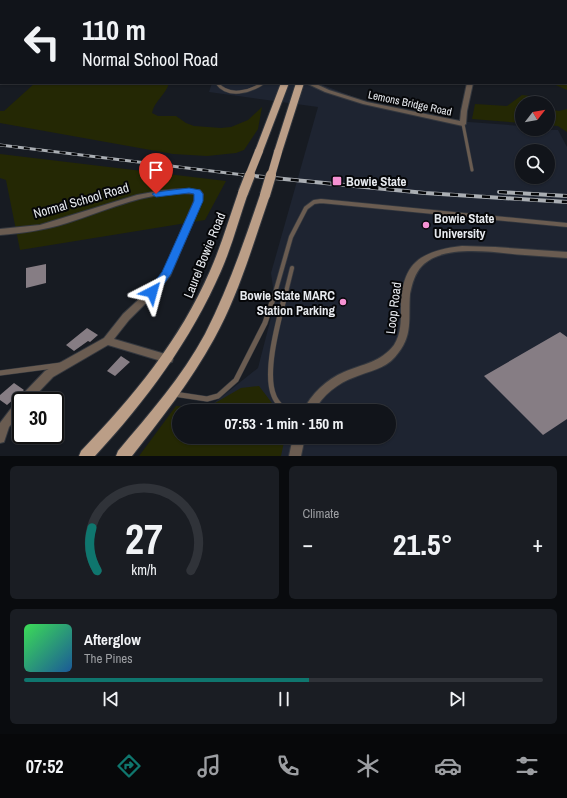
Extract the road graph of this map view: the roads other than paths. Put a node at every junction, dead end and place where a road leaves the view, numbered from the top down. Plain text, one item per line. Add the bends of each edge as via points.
1 (217, 84) edge
2 (261, 84) edge
3 (285, 84) edge
4 (300, 84) edge
5 (311, 84) edge
6 (470, 84) edge
7 (463, 124) junction
8 (472, 170) dead end
9 (567, 225) edge
10 (0, 232) edge
11 (567, 255) edge
12 (292, 268) dead end
13 (107, 341) junction
14 (168, 359) junction
15 (65, 364) junction
16 (0, 373) edge
17 (31, 392) edge
18 (173, 394) junction
19 (280, 404) edge
20 (313, 404) edge
21 (12, 413) edge
22 (2, 424) edge
23 (0, 438) edge
24 (298, 444) edge
25 (86, 456) edge
26 (123, 456) edge
27 (295, 456) edge

1 - 2 lane via 225,91 236,92
3 - 14 main road, Laurel Bowie Road, bridge via 216,269 200,304
4 - 18 main road, bridge via 239,272 209,337
5 - 7 street, Lemons Bridge Road via 358,102
6 - 7 street
7 - 8 lane
9 - 18 lane via 321,200 314,202 306,208 291,237 265,322 236,380 218,396 207,399
10 - 13 street, Normal School Road via 44,226 141,197 179,191 199,194 166,274 152,292 126,316
11 - 20 street, Loop Road via 464,248 444,251 425,259 414,270 407,286 406,329 400,345 379,364 352,373 329,386
12 - 19 lane via 274,344 270,377 273,394
13 - 14 street
13 - 15 street, Normal School Road
14 - 25 main road, Laurel Bowie Road via 111,430
15 - 16 lane
15 - 17 street, Normal School Road via 48,374
18 - 26 main road
21 - 22 street
22 - 23 street
24 - 27 street

